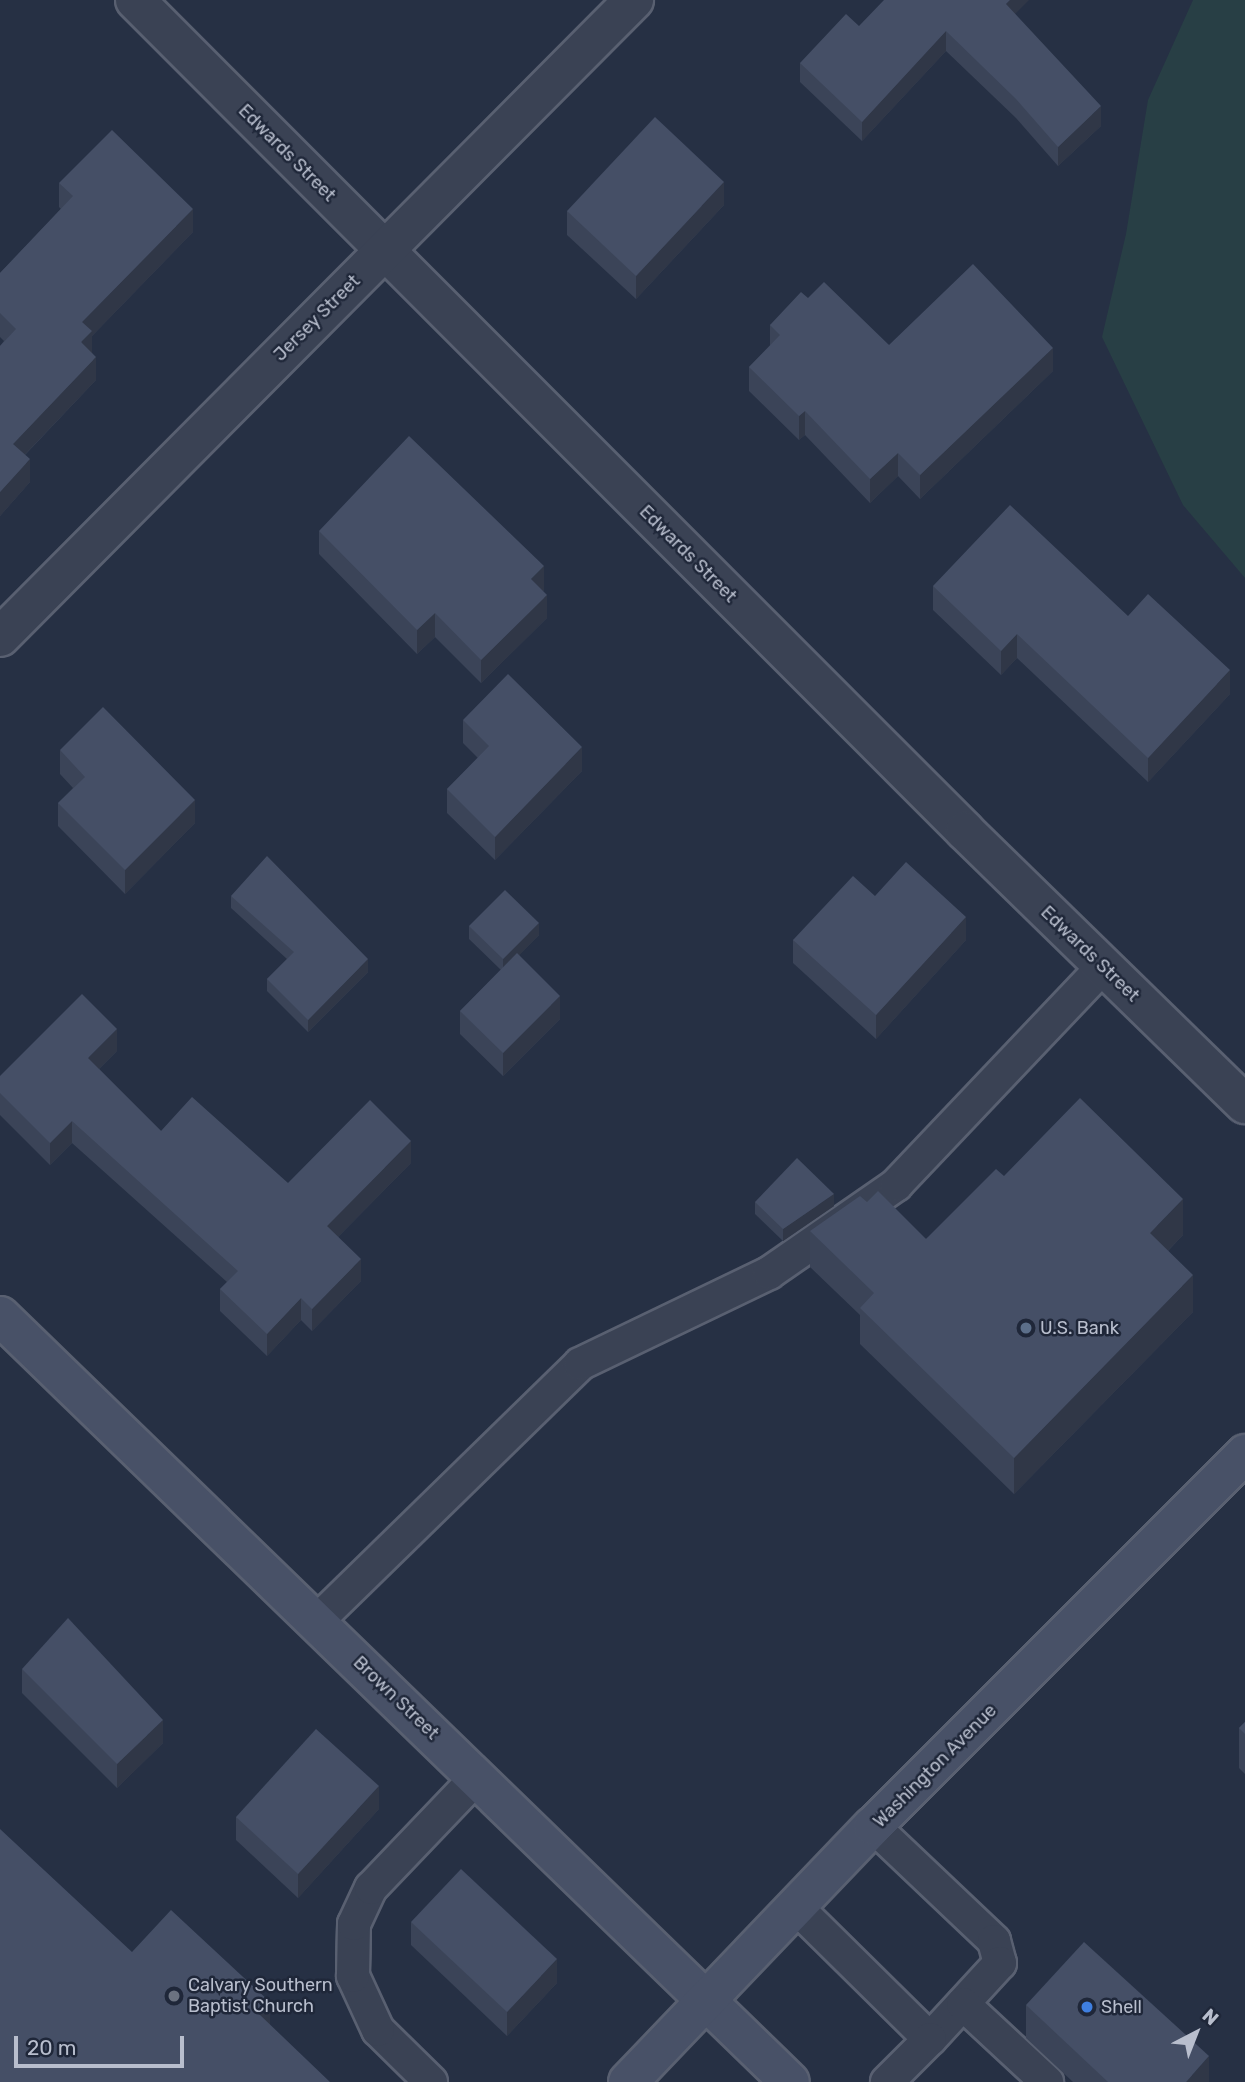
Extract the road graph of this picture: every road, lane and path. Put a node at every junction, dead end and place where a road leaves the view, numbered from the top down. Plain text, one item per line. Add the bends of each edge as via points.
1 (135, 0) edge
2 (634, 0) edge
3 (384, 251) junction
4 (0, 638) edge
5 (1103, 967) junction
6 (1245, 1104) edge
7 (0, 1316) edge
8 (1245, 1454) edge
9 (317, 1621) junction
10 (478, 1777) junction
11 (873, 1826) junction
12 (796, 1907) junction
13 (706, 1998) junction
14 (962, 2004) junction
15 (930, 2039) junction
16 (431, 2082) edge
17 (628, 2082) edge
18 (790, 2082) edge
19 (887, 2082) edge
20 (1047, 2082) edge

1 - 3 street, Edwards Street
2 - 3 street, Jersey Street
3 - 4 street, Jersey Street
3 - 5 street, Edwards Street
5 - 6 street, Edwards Street
5 - 9 lane via 896,1185 769,1273 580,1364
7 - 9 street, Brown Street
8 - 11 street, Washington Avenue
9 - 10 street, Brown Street
10 - 13 street, Brown Street
10 - 16 lane via 371,1888 354,1924 353,1976 378,2030
11 - 12 street, Washington Avenue
11 - 14 lane via 994,1941 1000,1963
12 - 13 street, Washington Avenue
12 - 15 lane
13 - 17 street, Washington Avenue
13 - 18 street, Brown Street
14 - 15 lane
14 - 20 lane
15 - 19 lane

